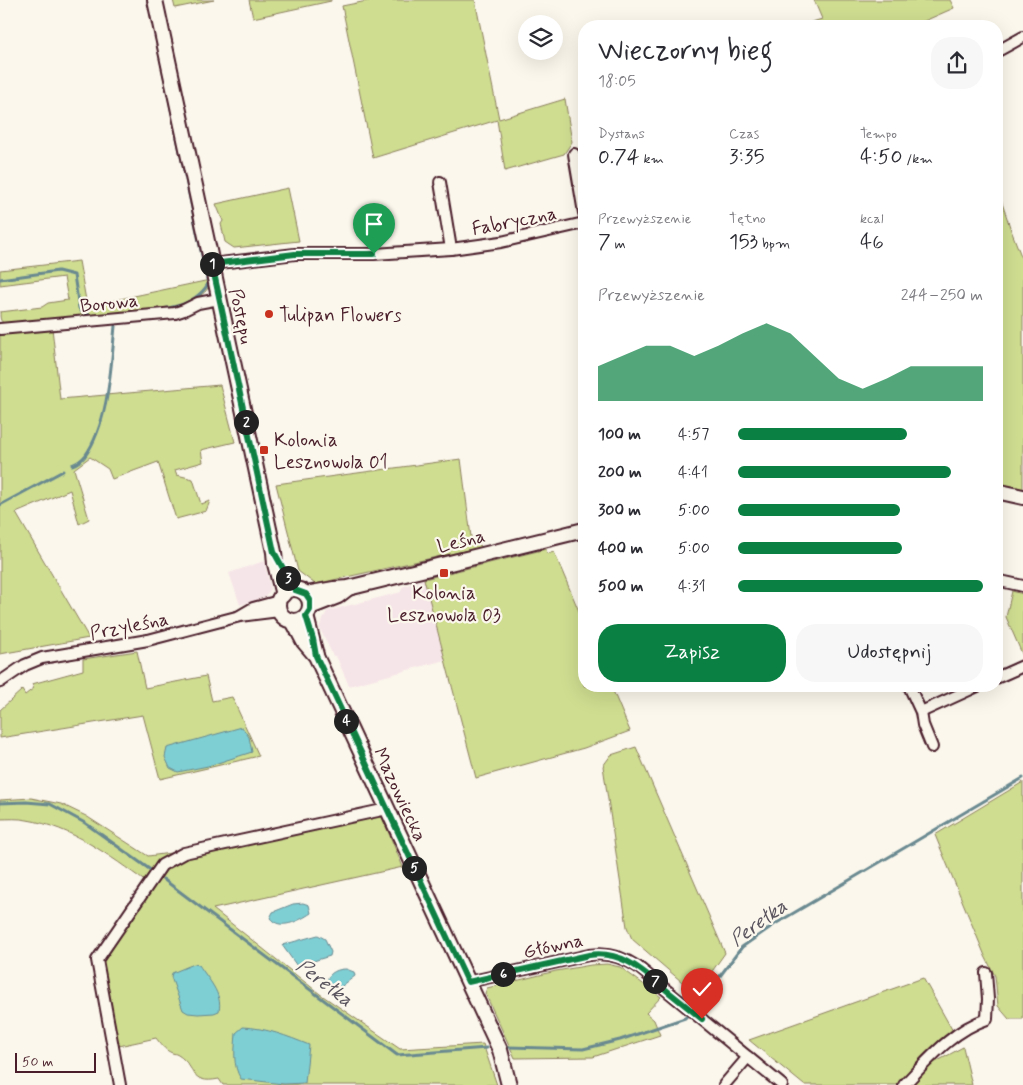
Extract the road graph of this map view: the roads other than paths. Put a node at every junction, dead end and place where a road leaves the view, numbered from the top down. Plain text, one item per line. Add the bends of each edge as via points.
1 (155, 0) edge
2 (1023, 37) edge
3 (1003, 48) edge
4 (574, 154) dead end
5 (578, 178) edge
6 (440, 182) dead end
7 (578, 224) edge
8 (451, 248) junction
9 (212, 264) junction
10 (219, 299) junction
11 (0, 329) edge
12 (1003, 493) edge
13 (1023, 497) edge
14 (578, 531) edge
15 (1003, 582) edge
16 (1023, 586) edge
17 (294, 604) junction
18 (1023, 666) edge
19 (1003, 675) edge
20 (0, 682) edge
21 (912, 692) edge
22 (965, 692) edge
23 (921, 712) junction
24 (932, 747) dead end
25 (387, 809) junction
26 (986, 973) dead end
27 (468, 982) junction
28 (748, 1057) junction
29 (120, 1085) edge
30 (509, 1085) edge
31 (724, 1085) edge
32 (782, 1085) edge
33 (904, 1085) edge

1 - 9 street, Postępu
2 - 3 street
4 - 5 street, Fabryczna
6 - 8 street, Fabryczna
7 - 8 street, Fabryczna via 501,242
8 - 9 street, Fabryczna via 374,254 295,254
9 - 10 street, Postępu
10 - 11 street, Borowa via 198,303 178,312
10 - 17 street, Postępu via 274,552
12 - 13 street
14 - 17 street, Leśna via 348,588 338,596
15 - 16 street
17 - 20 street, Przyleśna via 253,608 240,616 148,640 42,658
17 - 25 street, Mazowiecka via 313,639 316,656
18 - 19 street
21 - 23 street
22 - 23 street
23 - 24 street
25 - 27 street, Mazowiecka
25 - 29 street via 184,853 162,865 97,960
26 - 33 street via 987,1019 936,1051
27 - 28 street, Główna via 589,955 618,957 632,963
27 - 30 street, Mazowiecka via 500,1050
28 - 31 street
28 - 32 street, Główna

